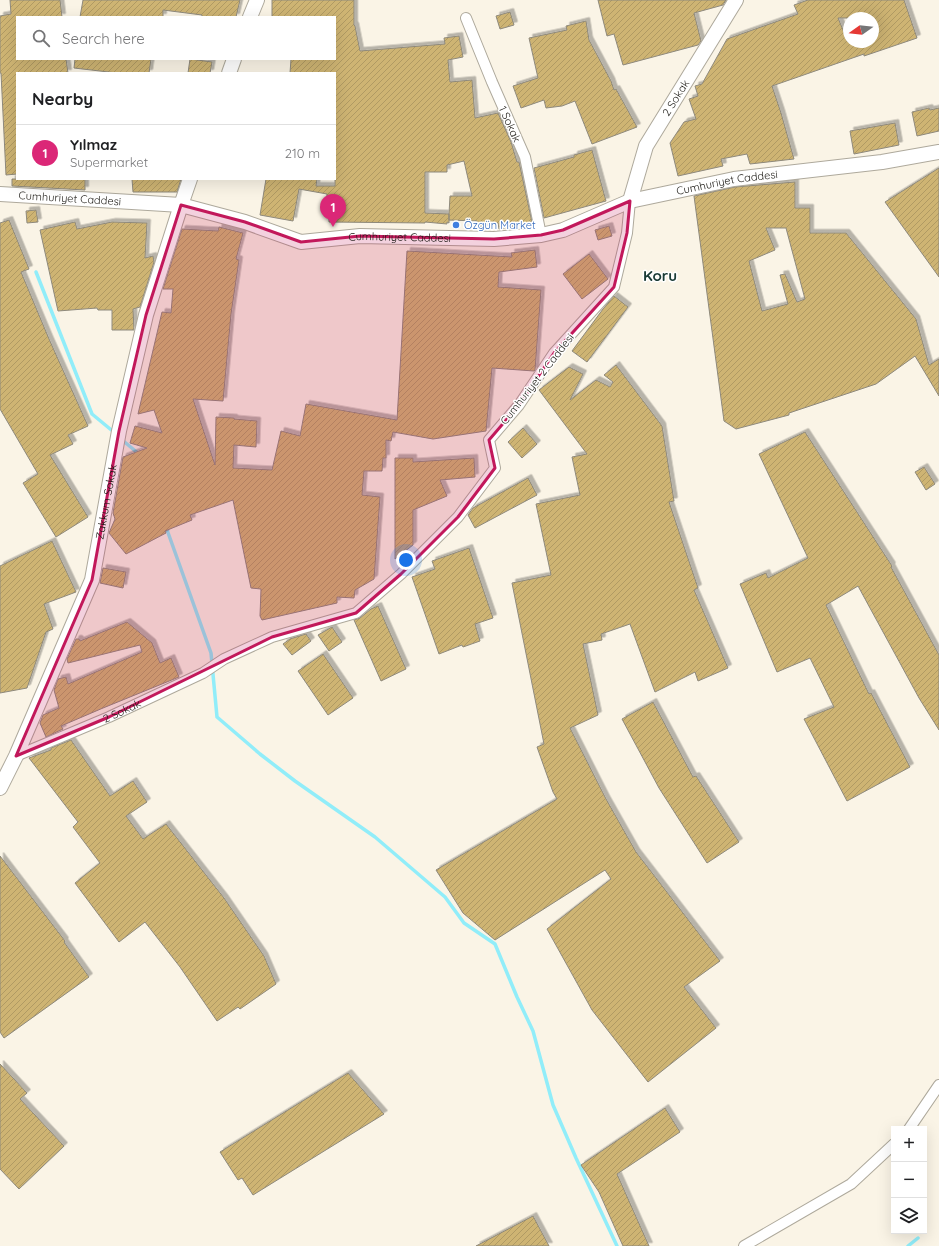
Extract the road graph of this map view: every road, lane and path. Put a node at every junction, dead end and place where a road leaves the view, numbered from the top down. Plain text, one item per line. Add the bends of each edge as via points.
1 (257, 0) edge
2 (736, 0) edge
3 (250, 16) edge
4 (466, 18) dead end
5 (234, 60) edge
6 (229, 72) edge
7 (939, 152) edge
8 (190, 180) edge
9 (0, 194) edge
10 (630, 201) junction
11 (181, 205) junction
12 (541, 235) junction
13 (224, 659) joint
14 (16, 756) junction
15 (0, 788) edge
16 (939, 1085) edge
17 (911, 1126) edge
18 (891, 1147) edge
19 (744, 1246) edge

1 - 3 street
2 - 10 street, 2 Sokak via 646,146
4 - 12 street, 1 Sokak via 525,157
5 - 6 street
7 - 10 street, Cumhuriyet Caddesi via 882,162 734,179
8 - 11 street, Zakkum Sokak
9 - 11 street, Cumhuriyet Caddesi
10 - 12 street, Cumhuriyet Caddesi via 563,230
10 - 13 street, Cumhuriyet 2 Caddesi via 627,233 614,287 554,353 519,405 489,440 495,468 458,516 401,574 356,613 272,638
11 - 12 street, Cumhuriyet Caddesi via 245,222 301,242 360,236 494,239
11 - 14 street, Zakkum Sokak via 146,315 119,431 92,580
13 - 14 street, 2 Sokak via 203,673 109,717
14 - 15 street, Zakkum Sokak
16 - 17 street
18 - 19 street via 851,1184

